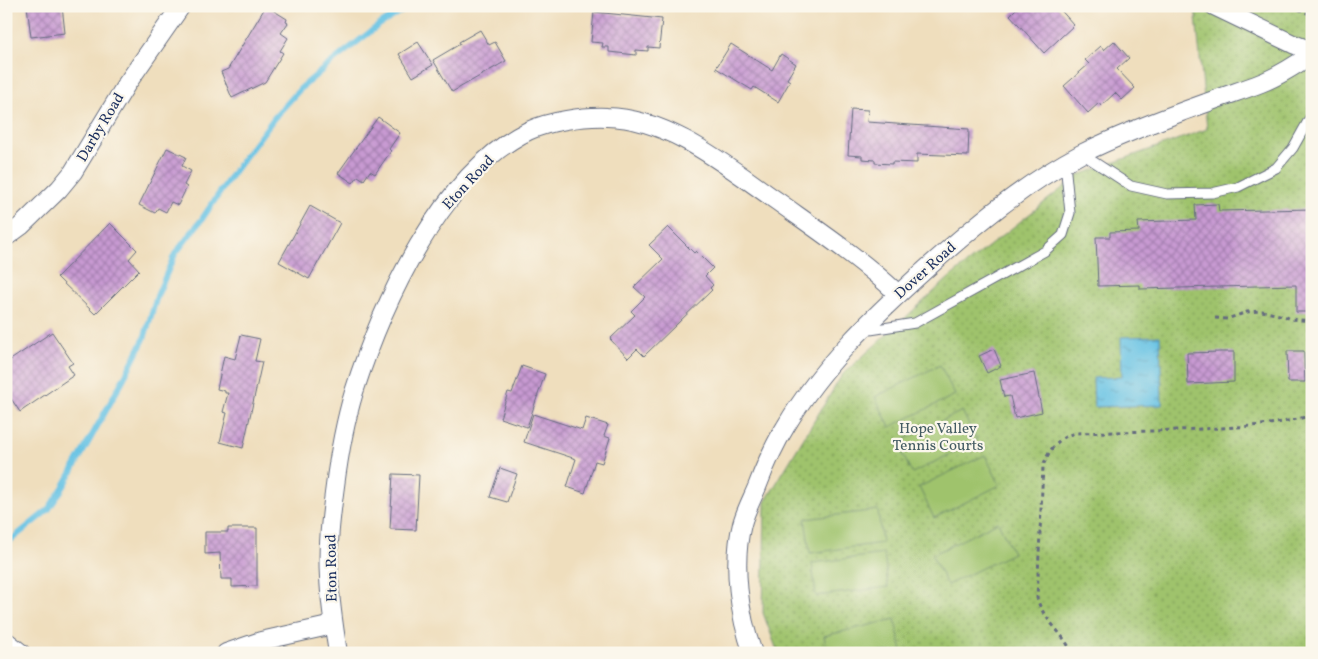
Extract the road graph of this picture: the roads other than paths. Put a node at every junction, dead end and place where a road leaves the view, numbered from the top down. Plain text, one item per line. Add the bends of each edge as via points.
1 (181, 6) edge
2 (1214, 6) edge
3 (1312, 52) edge
4 (1312, 114) edge
5 (1082, 154) junction
6 (1066, 163) junction
7 (6, 237) edge
8 (898, 294) junction
9 (861, 332) junction
10 (333, 625) junction
11 (6, 641) edge
12 (21, 653) edge
13 (226, 653) edge
14 (338, 653) edge
15 (753, 653) edge

1 - 7 street, Darby Road via 126,85 73,172 59,190
2 - 3 street
3 - 5 street, Dover Road via 1262,83 1141,127
4 - 5 lane via 1276,168 1238,188 1212,193 1167,194 1132,186
5 - 6 street, Dover Road
6 - 8 street, Dover Road via 998,208
6 - 9 lane via 1070,213 1063,235 1045,251 915,323
8 - 9 street, Dover Road
8 - 10 street, Eton Road via 823,232 680,136 626,119 592,117 552,123 513,139 475,171 432,223 413,254 372,342 354,392 335,484 328,575
9 - 15 street, Dover Road via 814,384 785,426 742,522 738,571 745,625
10 - 13 street via 261,640
10 - 14 street, Eton Road
11 - 12 street

